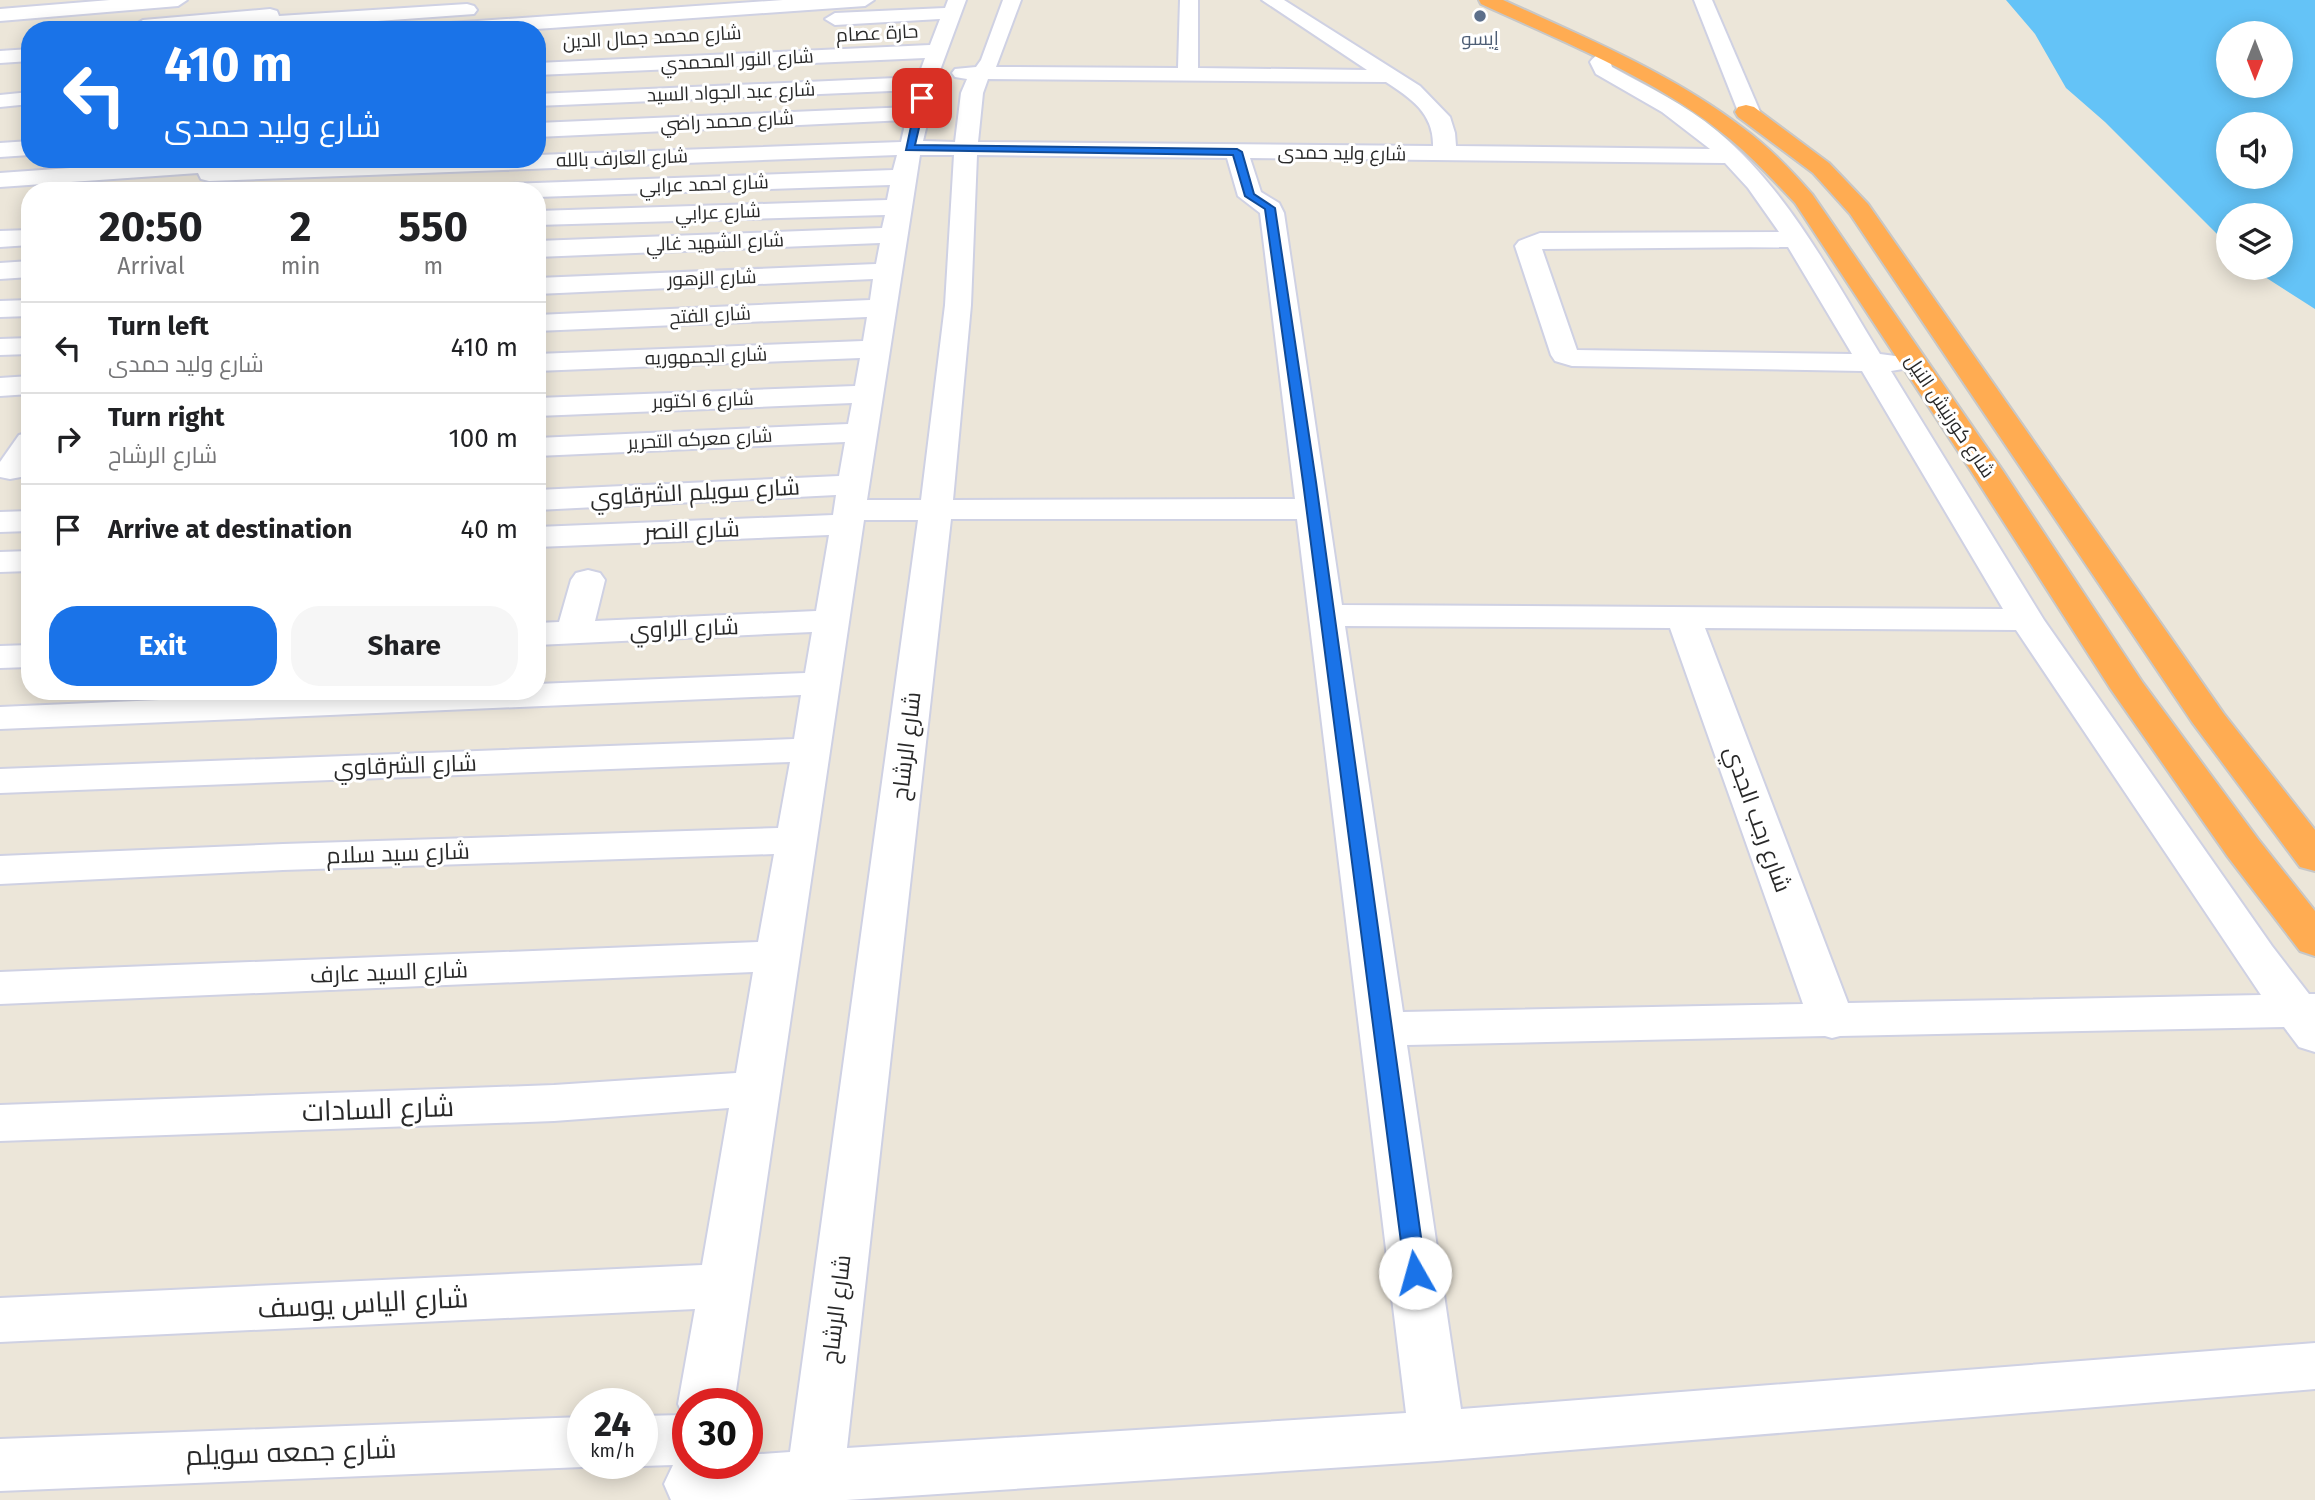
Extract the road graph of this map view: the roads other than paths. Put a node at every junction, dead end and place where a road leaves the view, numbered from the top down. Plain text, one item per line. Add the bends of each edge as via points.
1 (24, 0) edge
2 (178, 0) edge
3 (285, 0) edge
4 (865, 0) edge
5 (1012, 0) edge
6 (1189, 0) edge
7 (1271, 0) edge
8 (1488, 0) edge
9 (1516, 0) edge
10 (1703, 0) edge
11 (0, 2) edge
12 (544, 3) dead end
13 (270, 14) edge
14 (0, 15) edge
15 (190, 21) edge
16 (546, 22) edge
17 (766, 31) dead end
18 (21, 36) edge
19 (822, 36) dead end
20 (0, 38) edge
21 (21, 56) edge
22 (0, 57) edge
23 (1609, 57) junction
24 (546, 70) edge
25 (981, 74) junction
26 (1188, 75) junction
27 (1391, 76) junction
28 (21, 99) edge
29 (546, 100) edge
30 (0, 101) edge
31 (924, 103) edge
32 (1750, 114) junction
33 (21, 115) edge
34 (0, 116) edge
35 (546, 129) edge
36 (546, 140) edge
37 (966, 148) junction
38 (21, 149) edge
39 (0, 150) edge
40 (1237, 152) junction
41 (1444, 154) junction
42 (1732, 156) junction
43 (251, 168) edge
44 (210, 172) edge
45 (0, 180) edge
46 (546, 182) edge
47 (546, 215) edge
48 (21, 238) edge
49 (0, 239) edge
50 (1796, 239) junction
51 (546, 246) edge
52 (21, 270) edge
53 (0, 271) edge
54 (888, 271) junction
55 (546, 286) edge
56 (21, 308) edge
57 (882, 308) junction
58 (0, 309) edge
59 (546, 323) edge
60 (21, 346) edge
61 (0, 347) edge
62 (875, 349) junction
63 (546, 363) edge
64 (1871, 363) junction
65 (1916, 364) junction
66 (21, 386) edge
67 (0, 387) edge
68 (868, 394) junction
69 (546, 407) edge
70 (21, 429) edge
71 (0, 430) edge
72 (862, 432) junction
73 (546, 447) edge
74 (546, 500) edge
75 (850, 506) junction
76 (936, 509) junction
77 (1314, 509) junction
78 (21, 521) edge
79 (0, 522) edge
80 (546, 536) edge
81 (21, 561) edge
82 (0, 562) edge
83 (588, 580) dead end
84 (1328, 615) junction
85 (1683, 616) junction
86 (2027, 620) junction
87 (831, 621) junction
88 (574, 632) junction
89 (546, 634) edge
90 (821, 684) junction
91 (546, 695) edge
92 (435, 700) edge
93 (0, 718) edge
94 (811, 750) junction
95 (0, 781) edge
96 (797, 840) junction
97 (2243, 848) junction
98 (2312, 850) edge
99 (0, 870) edge
100 (2315, 942) edge
101 (778, 956) junction
102 (0, 988) edge
103 (2309, 1019) edge
104 (1832, 1021) junction
105 (1383, 1029) junction
106 (757, 1089) junction
107 (0, 1123) edge
108 (726, 1286) junction
109 (0, 1320) edge
110 (2315, 1366) edge
111 (709, 1388) edge
112 (1437, 1436) junction
113 (567, 1442) edge
114 (0, 1465) edge
115 (745, 1479) edge
116 (813, 1488) edge

1 - 11 street
2 - 14 street
3 - 13 street
4 - 16 street
5 - 25 street, شارع الرشاح via 991,60
6 - 26 street
7 - 27 street
8 - 23 highway, شارع كورنيش النيل
9 - 32 highway, شارع كورنيش النيل
10 - 32 street
12 - 13 street
13 - 15 street
17 - 31 street
18 - 20 street
19 - 31 street, حارة عصام
21 - 22 street
23 - 42 street via 1600,62 1603,70 1670,108
23 - 65 highway, شارع كورنيش النيل via 1687,98 1766,157 1804,199
24 - 31 street, شارع النور المحمدي
25 - 26 street
25 - 31 street
25 - 37 street, شارع الرشاح via 972,93
26 - 27 street
27 - 41 street via 1430,104 1441,120
28 - 30 street
29 - 31 street, شارع عبد الجواد السيد
31 - 35 street, شارع محمد راضي
31 - 36 street, شارع العارف بالله
31 - 37 street, شارع وليد حمدى
31 - 46 street, شارع احمد عرابي
31 - 47 street, شارع عرابي
31 - 51 street, شارع الشهيد غالي
31 - 54 street
32 - 98 highway, شارع كورنيش النيل via 1814,162 1859,209 2211,722
33 - 34 street
37 - 40 street, شارع وليد حمدى
37 - 76 street, شارع الرشاح via 958,305
38 - 39 street
40 - 41 street, شارع وليد حمدى
40 - 77 street via 1250,196 1272,213
41 - 42 street, شارع وليد حمدى
42 - 50 street via 1767,195
43 - 44 street, شارع العارف بالله
44 - 45 street, شارع العارف بالله
48 - 49 street
50 - 64 street
50 - 64 street via 1541,241 1528,246 1565,355 1572,358
52 - 53 street
54 - 55 street, شارع الزهور
54 - 57 street
56 - 58 street
57 - 59 street, شارع الفتح
57 - 62 street
60 - 61 street
62 - 63 street, شارع الجمهوريه
62 - 68 street
64 - 65 street
64 - 86 street
65 - 97 highway, شارع كورنيش النيل via 2128,688
66 - 67 street
68 - 69 street, شارع 6 اكتوبر
68 - 72 street
70 - 71 street
72 - 73 street, شارع معركه التحرير
72 - 75 street
74 - 75 street, شارع سويلم الشرقاوي
75 - 76 street
75 - 80 street, شارع النصر
75 - 87 street
76 - 77 street
76 - 116 street, شارع الرشاح
77 - 84 street
78 - 79 street
81 - 82 street
83 - 88 street
84 - 85 street
84 - 105 street
85 - 86 street
85 - 104 street, شارع رجب الجدي
86 - 103 street
87 - 88 street, شارع الراوي
87 - 90 street
88 - 89 street, شارع الراوي
90 - 91 street
90 - 94 street
92 - 93 street
94 - 95 street, شارع الشرقاوي
94 - 96 street
96 - 99 street, شارع سيد سلام
96 - 101 street
97 - 98 highway
97 - 100 highway, شارع كورنيش النيل
101 - 102 street, شارع السيد عارف
101 - 106 street
103 - 104 street
104 - 105 street
105 - 112 street
106 - 107 street, شارع السادات via 554,1103
106 - 108 street
108 - 109 street, شارع الياس يوسف
108 - 111 street
110 - 112 street
112 - 116 street
113 - 114 street, شارع جمعه سويلم
115 - 116 street

